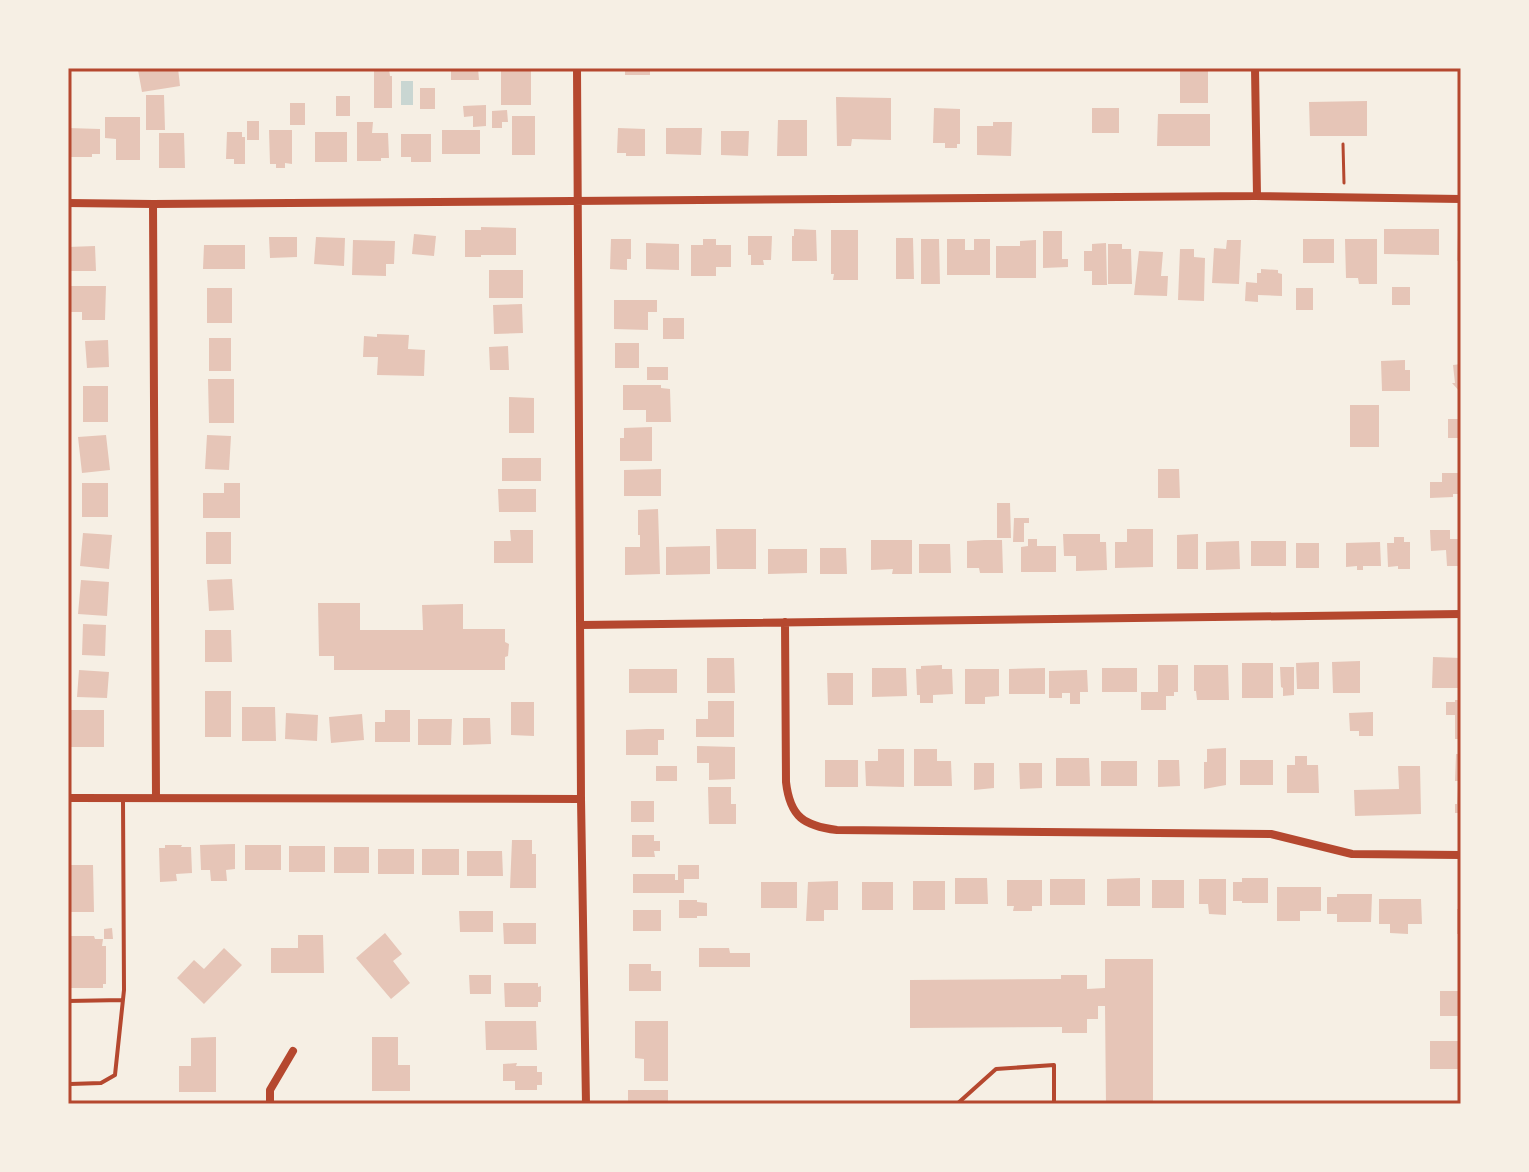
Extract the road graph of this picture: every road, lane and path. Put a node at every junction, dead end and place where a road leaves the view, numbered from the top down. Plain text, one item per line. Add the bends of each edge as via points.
1 (577, 68) edge
2 (1255, 68) edge
3 (1343, 144) dead end
4 (1344, 183) dead end
5 (1257, 196) junction
6 (1461, 199) edge
7 (578, 201) junction
8 (68, 203) edge
9 (153, 204) junction
10 (1461, 614) edge
11 (785, 622) junction
12 (581, 625) junction
13 (123, 797) junction
14 (156, 797) junction
15 (68, 798) edge
16 (581, 799) junction
17 (1461, 855) edge
18 (123, 1000) junction
19 (68, 1001) edge
20 (293, 1051) dead end
21 (68, 1082) edge
22 (270, 1104) edge
23 (586, 1104) edge
24 (957, 1104) edge
25 (1054, 1104) edge

1 - 7 street
2 - 5 street
3 - 4 path
5 - 6 street
5 - 7 street
7 - 9 street
7 - 12 street
8 - 9 street
9 - 14 street
10 - 11 street
11 - 12 street
11 - 17 street via 788,798 796,814 814,827 1271,834 1352,854
12 - 16 street
13 - 14 street
13 - 15 street
13 - 18 lane
14 - 16 street
16 - 23 street
18 - 19 lane
18 - 21 lane via 115,1075 101,1083
20 - 22 street via 270,1090
24 - 25 lane via 996,1069 1054,1065

